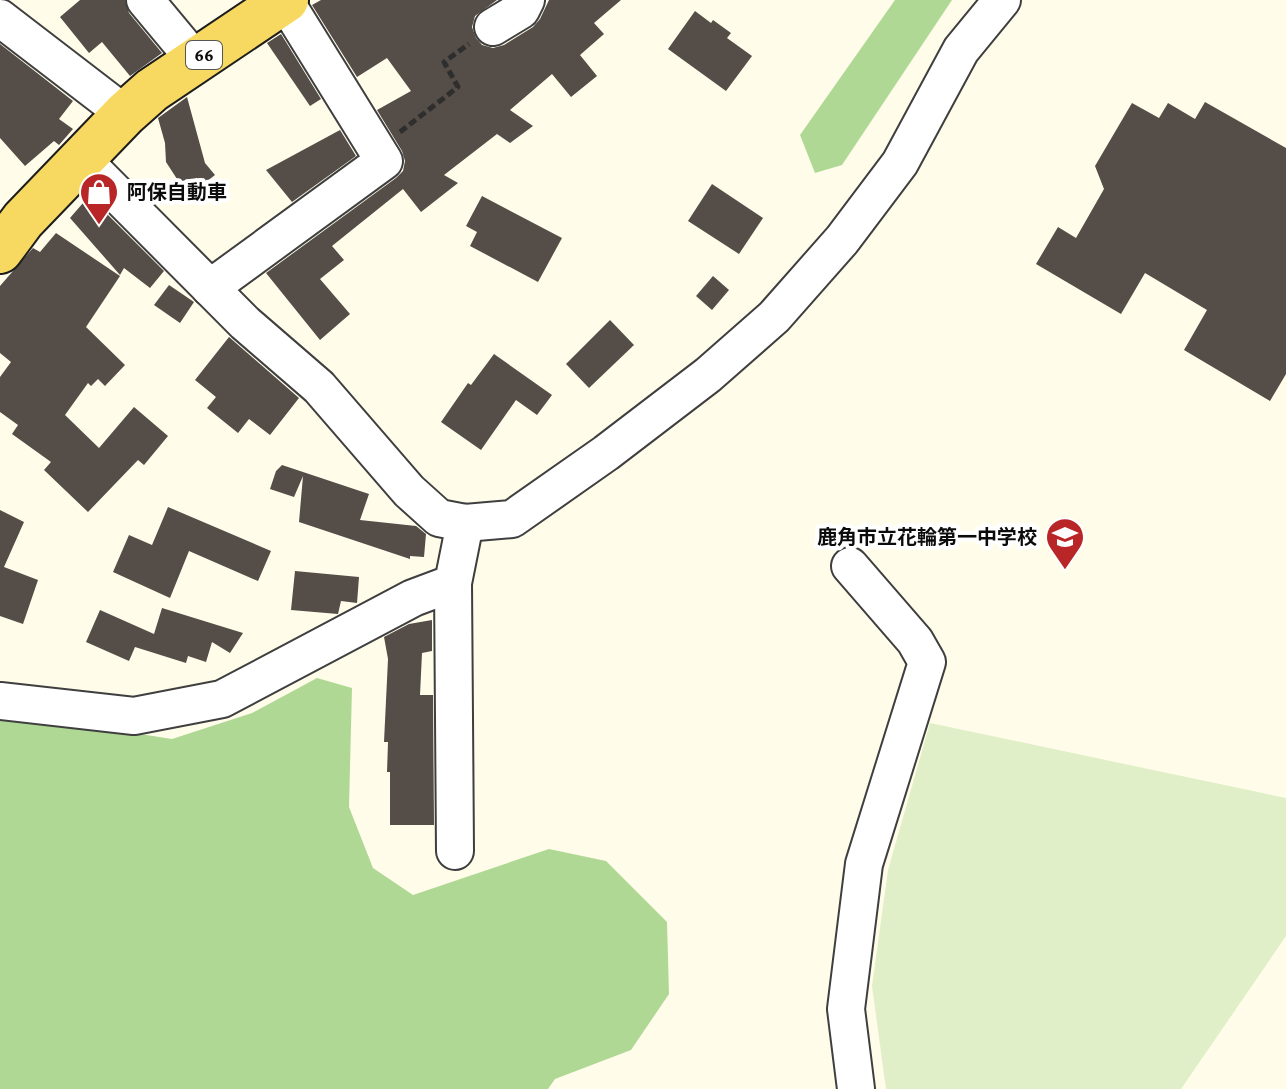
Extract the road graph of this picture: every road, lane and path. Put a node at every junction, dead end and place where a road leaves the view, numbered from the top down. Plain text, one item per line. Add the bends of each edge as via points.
1 (145, 0) edge
2 (286, 0) edge
3 (526, 0) edge
4 (1002, 0) edge
5 (0, 18) edge
6 (493, 27) joint
7 (195, 60) junction
8 (125, 114) junction
9 (377, 149) junction
10 (82, 159) junction
11 (0, 251) edge
12 (210, 288) junction
13 (465, 523) junction
14 (850, 566) dead end
15 (453, 583) junction
16 (0, 701) edge
17 (455, 851) dead end
18 (856, 1089) edge

1 - 7 street
2 - 7 main road, 66
2 - 9 street
3 - 6 street via 521,10
4 - 13 street via 961,50 900,163 774,317 682,394 512,519
5 - 8 street
6 - 9 path via 444,62 458,87
7 - 8 main road, 66
8 - 10 main road, 66
9 - 12 street via 384,161
10 - 11 main road, 66
10 - 12 street
12 - 13 street via 319,387 409,491 439,518
13 - 15 street
14 - 18 street via 927,662 864,864 846,1009
15 - 16 street via 413,598 222,699 134,716
15 - 17 street

